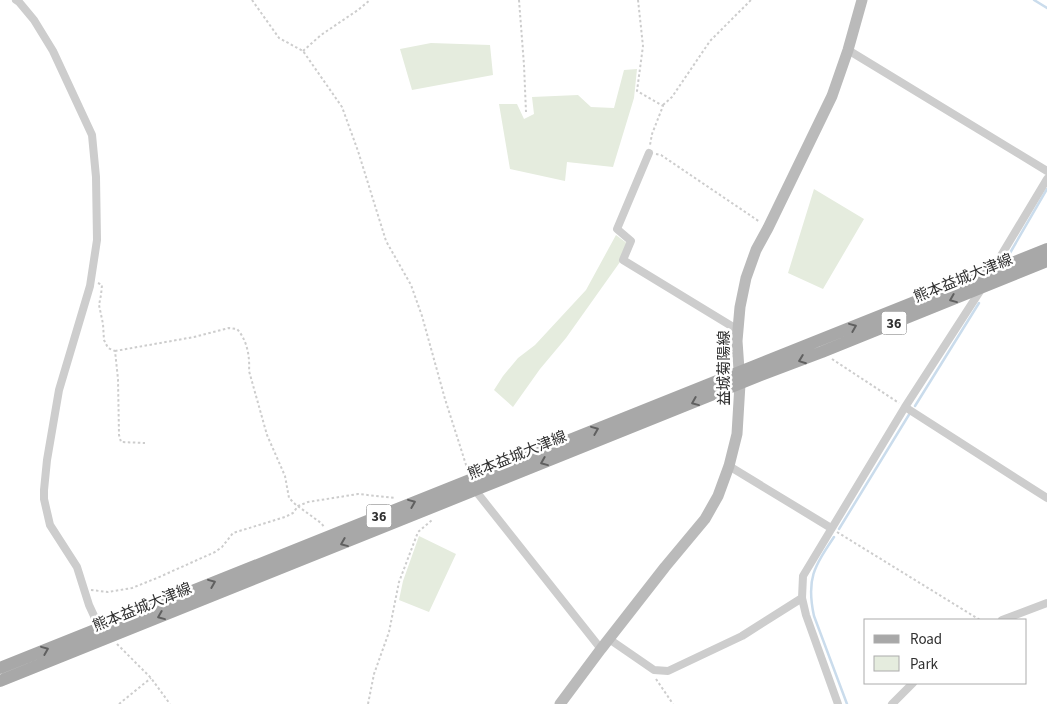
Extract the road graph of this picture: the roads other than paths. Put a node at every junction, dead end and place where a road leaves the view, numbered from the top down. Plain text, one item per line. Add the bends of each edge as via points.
1 (16, 0) edge
2 (862, 0) edge
3 (848, 50) junction
4 (649, 153) road end
5 (1047, 171) edge
6 (1047, 179) edge
7 (1047, 249) edge
8 (1047, 261) edge
9 (992, 271) junction
10 (982, 287) junction
11 (738, 330) junction
12 (740, 378) junction
13 (905, 407) junction
14 (729, 466) junction
15 (472, 485) junction
16 (1047, 498) edge
17 (832, 528) junction
18 (802, 598) junction
19 (1047, 603) edge
20 (1005, 619) edge
21 (105, 635) junction
22 (609, 639) junction
23 (601, 649) junction
24 (0, 668) edge
25 (0, 680) edge
26 (912, 684) edge
27 (560, 704) edge
28 (838, 704) edge
29 (892, 704) edge

1 - 21 street via 34,20 53,51 92,134 97,240 90,286 59,390 44,499 50,525 77,567
2 - 3 main road, 益城菊陽線
3 - 5 street
3 - 11 main road, 益城菊陽線 via 832,96 756,250 746,278
4 - 11 street via 617,229 631,242 623,260
6 - 9 street
7 - 9 main road, 熊本益城大津線 / 36
8 - 10 main road, 熊本益城大津線 / 36
9 - 10 street
12 -> 9 main road, 熊本益城大津線 / 36
10 -> 12 main road, 熊本益城大津線 / 36 via 822,352
10 - 13 street
11 - 12 main road, 益城菊陽線
12 - 14 main road, 益城菊陽線 via 737,434
12 - 15 main road, 熊本益城大津線 / 36
13 - 16 street
13 - 17 street
14 - 17 street
14 - 22 main road, 益城菊陽線 via 705,519
15 -> 21 main road, 熊本益城大津線 / 36
21 -> 15 main road, 熊本益城大津線 / 36 via 332,535
15 - 23 street
17 - 18 street via 803,576
18 - 22 street via 742,636 668,671 654,670
18 - 28 street
19 - 20 street
24 -> 21 main road, 熊本益城大津線 / 36
21 - 25 main road, 熊本益城大津線 / 36
22 - 23 main road, 益城菊陽線
23 - 27 main road, 益城菊陽線
26 - 29 street

